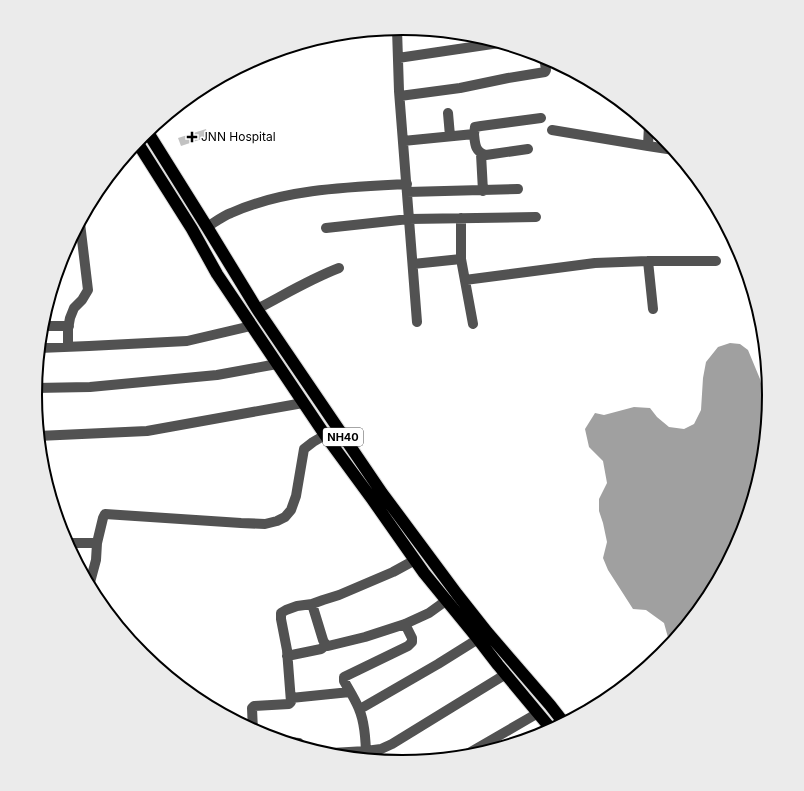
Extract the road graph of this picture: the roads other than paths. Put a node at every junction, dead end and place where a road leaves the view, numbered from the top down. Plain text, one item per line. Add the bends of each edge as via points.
1 (397, 35) edge
2 (486, 45) edge
3 (398, 58) junction
4 (545, 64) edge
5 (400, 96) junction
6 (448, 113) dead end
7 (541, 118) dead end
8 (552, 130) dead end
9 (649, 133) edge
10 (474, 134) junction
11 (450, 136) junction
12 (151, 137) edge
13 (403, 141) junction
14 (648, 146) junction
15 (141, 148) edge
16 (664, 148) edge
17 (528, 149) dead end
18 (481, 154) junction
19 (407, 188) junction
20 (518, 189) dead end
21 (483, 191) junction
22 (536, 217) dead end
23 (461, 218) junction
24 (409, 219) junction
25 (206, 224) junction
26 (326, 228) dead end
27 (192, 229) junction
28 (81, 232) edge
29 (462, 259) junction
30 (648, 261) junction
31 (716, 261) dead end
32 (413, 264) junction
33 (339, 268) dead end
34 (465, 280) junction
35 (257, 309) junction
36 (653, 309) dead end
37 (417, 322) dead end
38 (472, 324) dead end
39 (48, 326) edge
40 (69, 326) junction
41 (251, 326) junction
42 (68, 347) junction
43 (45, 348) edge
44 (277, 364) junction
45 (42, 388) edge
46 (303, 403) junction
47 (44, 436) edge
48 (325, 436) junction
49 (74, 543) edge
50 (97, 543) junction
51 (415, 560) junction
52 (91, 578) edge
53 (447, 600) junction
54 (312, 604) junction
55 (406, 624) junction
56 (478, 639) junction
57 (326, 645) junction
58 (287, 656) junction
59 (506, 674) junction
60 (350, 692) junction
61 (291, 698) junction
62 (360, 709) junction
63 (538, 713) junction
64 (560, 719) edge
65 (253, 724) edge
66 (548, 725) edge
67 (486, 746) edge
68 (366, 754) edge
69 (368, 754) edge

1 - 3 street
2 - 3 street
3 - 5 street
4 - 5 street via 546,70 541,74
5 - 13 street
6 - 11 street
7 - 10 street via 475,127
8 - 14 street
9 - 14 street
10 - 11 street
10 - 18 street via 477,150
11 - 13 street
12 - 25 highway, NH40
13 - 19 street
14 - 16 street
15 - 27 highway, NH40
17 - 18 street
18 - 21 street
19 - 21 street
19 - 24 street
19 - 25 street via 366,186 282,197 251,205
20 - 21 street
22 - 23 street
23 - 24 street
23 - 29 street
24 - 26 street
24 - 32 street
25 - 27 highway
25 - 35 highway, NH40
27 - 41 highway, NH40 via 217,274
28 - 40 street via 88,290 74,308
29 - 32 street
29 - 34 street
30 - 31 street
30 - 34 street via 595,263
30 - 36 street
32 - 37 street
33 - 35 street
34 - 38 street
35 - 64 highway, NH40 via 426,554
39 - 40 street
40 - 42 street
41 - 42 street via 187,341
41 - 44 highway, NH40
42 - 43 street
44 - 45 street via 217,375
44 - 46 highway, NH40
46 - 47 street via 147,431
46 - 48 highway, NH40
48 - 50 street via 304,449 291,510 277,521 265,524 105,514
48 - 51 highway, NH40
49 - 50 street
50 - 52 street
51 - 53 highway, NH40
51 - 54 street via 339,596
53 - 55 street via 429,613
53 - 56 highway, NH40
54 - 57 street
54 - 58 street via 297,606 281,613
55 - 57 street via 334,645
55 - 60 street via 412,642 344,676
56 - 59 highway, NH40
56 - 62 street
57 - 58 street via 321,649
58 - 61 street
59 - 63 highway, NH40
59 - 69 street via 392,744
60 - 61 street
60 - 62 street
61 - 65 street via 289,704 254,706
62 - 68 street
63 - 66 highway, NH40
63 - 67 street

